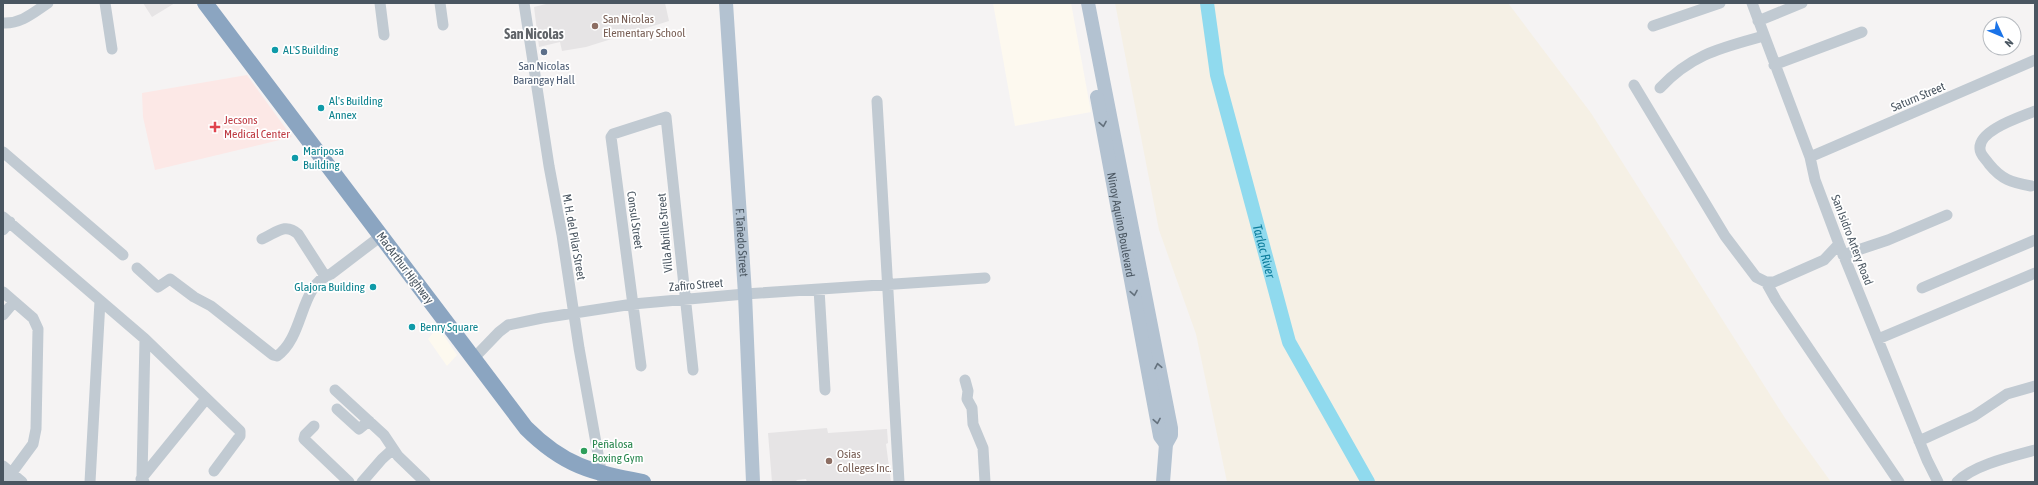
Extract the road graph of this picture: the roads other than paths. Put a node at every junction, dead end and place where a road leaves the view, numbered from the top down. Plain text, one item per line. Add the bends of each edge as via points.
1 (48, 3) edge
2 (105, 3) edge
3 (205, 3) edge
4 (380, 3) edge
5 (440, 3) edge
6 (524, 3) edge
7 (726, 3) edge
8 (1080, 3) edge
9 (1088, 3) edge
10 (1720, 3) edge
11 (1752, 3) edge
12 (1802, 3) edge
13 (1758, 21) junction
14 (3, 23) edge
15 (443, 25) dead end
16 (1653, 26) dead end
17 (1862, 32) dead end
18 (384, 35) dead end
19 (1764, 36) junction
20 (112, 49) dead end
21 (2035, 60) edge
22 (1774, 65) junction
23 (1634, 85) dead end
24 (1660, 88) dead end
25 (877, 101) dead end
26 (2035, 111) edge
27 (667, 117) joint
28 (3, 152) edge
29 (1810, 157) junction
30 (2031, 186) dead end
31 (1947, 215) dead end
32 (5, 223) edge
33 (381, 236) junction
34 (262, 239) dead end
35 (2035, 240) edge
36 (1839, 244) junction
37 (123, 255) dead end
38 (1843, 255) junction
39 (137, 268) dead end
40 (2035, 273) edge
41 (325, 276) junction
42 (985, 278) dead end
43 (1766, 282) junction
44 (886, 285) junction
45 (1922, 288) dead end
46 (819, 289) junction
47 (3, 292) edge
48 (745, 294) junction
49 (686, 299) junction
50 (100, 301) junction
51 (14, 302) junction
52 (633, 304) junction
53 (574, 314) junction
54 (3, 315) edge
55 (145, 339) junction
56 (1878, 339) junction
57 (473, 359) junction
58 (641, 366) dead end
59 (693, 370) dead end
60 (965, 380) dead end
61 (2035, 386) edge
62 (335, 390) dead end
63 (825, 390) dead end
64 (206, 399) junction
65 (337, 409) dead end
66 (369, 421) junction
67 (314, 426) dead end
68 (1919, 441) junction
69 (1166, 444) junction
70 (393, 449) junction
71 (2035, 450) edge
72 (3, 466) edge
73 (214, 471) dead end
74 (8, 478) edge
75 (602, 478) edge
76 (142, 480) edge
77 (22, 482) edge
78 (90, 482) edge
79 (349, 482) edge
80 (362, 482) edge
81 (425, 482) edge
82 (642, 482) edge
83 (753, 482) edge
84 (899, 482) edge
85 (985, 482) edge
86 (1163, 482) edge
87 (1899, 482) edge
88 (1938, 482) edge
89 (1957, 482) edge

1 - 14 street via 22,20
2 - 20 street
3 - 33 highway, MacArthur Highway
4 - 18 street
5 - 15 street
6 - 53 street, M. H. del Pilar Street
7 - 48 main road, F. Tañedo Street
8 -> 69 main road, Ninoy Aquino Boulevard via 1160,436
69 -> 9 main road, Ninoy Aquino Boulevard via 1171,435 1170,428
10 - 16 street
11 - 13 street, San Isidro Artery Road
12 - 13 street
13 - 19 street, San Isidro Artery Road
17 - 22 street
19 - 22 street, San Isidro Artery Road
19 - 24 street via 1694,59
21 - 29 street, Saturn Street
22 - 29 street, San Isidro Artery Road
23 - 43 street via 1725,236 1751,271
25 - 44 street
26 - 30 street via 1989,132 1980,141 1979,147 1980,153 1997,174 2010,182
27 - 49 street, Villa Abrille Street
27 - 52 street, Consul Street via 611,136
28 - 37 street
29 - 36 street, San Isidro Artery Road via 1815,180
31 - 38 street via 1888,240
32 - 50 street
33 - 41 street
33 - 57 highway, MacArthur Highway
34 - 41 street via 286,227 292,228
35 - 45 street
36 - 38 street, San Isidro Artery Road
36 - 43 street via 1831,254 1818,263 1774,282
38 - 56 street, San Isidro Artery Road
39 - 41 street via 158,287 170,279 183,287 277,356 299,323 309,293
40 - 56 street
42 - 44 street, Zafiro Street
43 - 87 street
44 - 46 street, Zafiro Street
44 - 84 street
46 - 48 street, Zafiro Street
46 - 63 street
47 - 51 street
48 - 49 street, Zafiro Street
48 - 83 main road, F. Tañedo Street
49 - 52 street, Zafiro Street
49 - 59 street, Villa Abrille Street
50 - 55 street
50 - 78 street
51 - 54 street
51 - 74 street via 33,318 38,329 36,429 33,444
52 - 53 street, Zafiro Street
52 - 58 street, Consul Street
53 - 57 street, Zafiro Street via 508,326 498,332
53 - 75 street, M. H. del Pilar Street
55 - 64 street
55 - 76 street
56 - 68 street, San Isidro Artery Road
57 - 75 highway, MacArthur Highway via 526,428 544,446
60 - 85 street via 973,424 983,448
61 - 68 street via 2007,394 1974,416
62 - 66 street
64 - 73 street via 241,434
64 - 76 street
65 - 66 street via 360,429
66 - 70 street via 384,434
67 - 79 street via 304,439
68 - 88 street, San Isidro Artery Road
69 - 86 main road, Ninoy Aquino Boulevard
70 - 80 street
70 - 81 street
71 - 89 street via 1967,473
72 - 74 street
74 - 77 street
75 - 82 highway, MacArthur Highway

